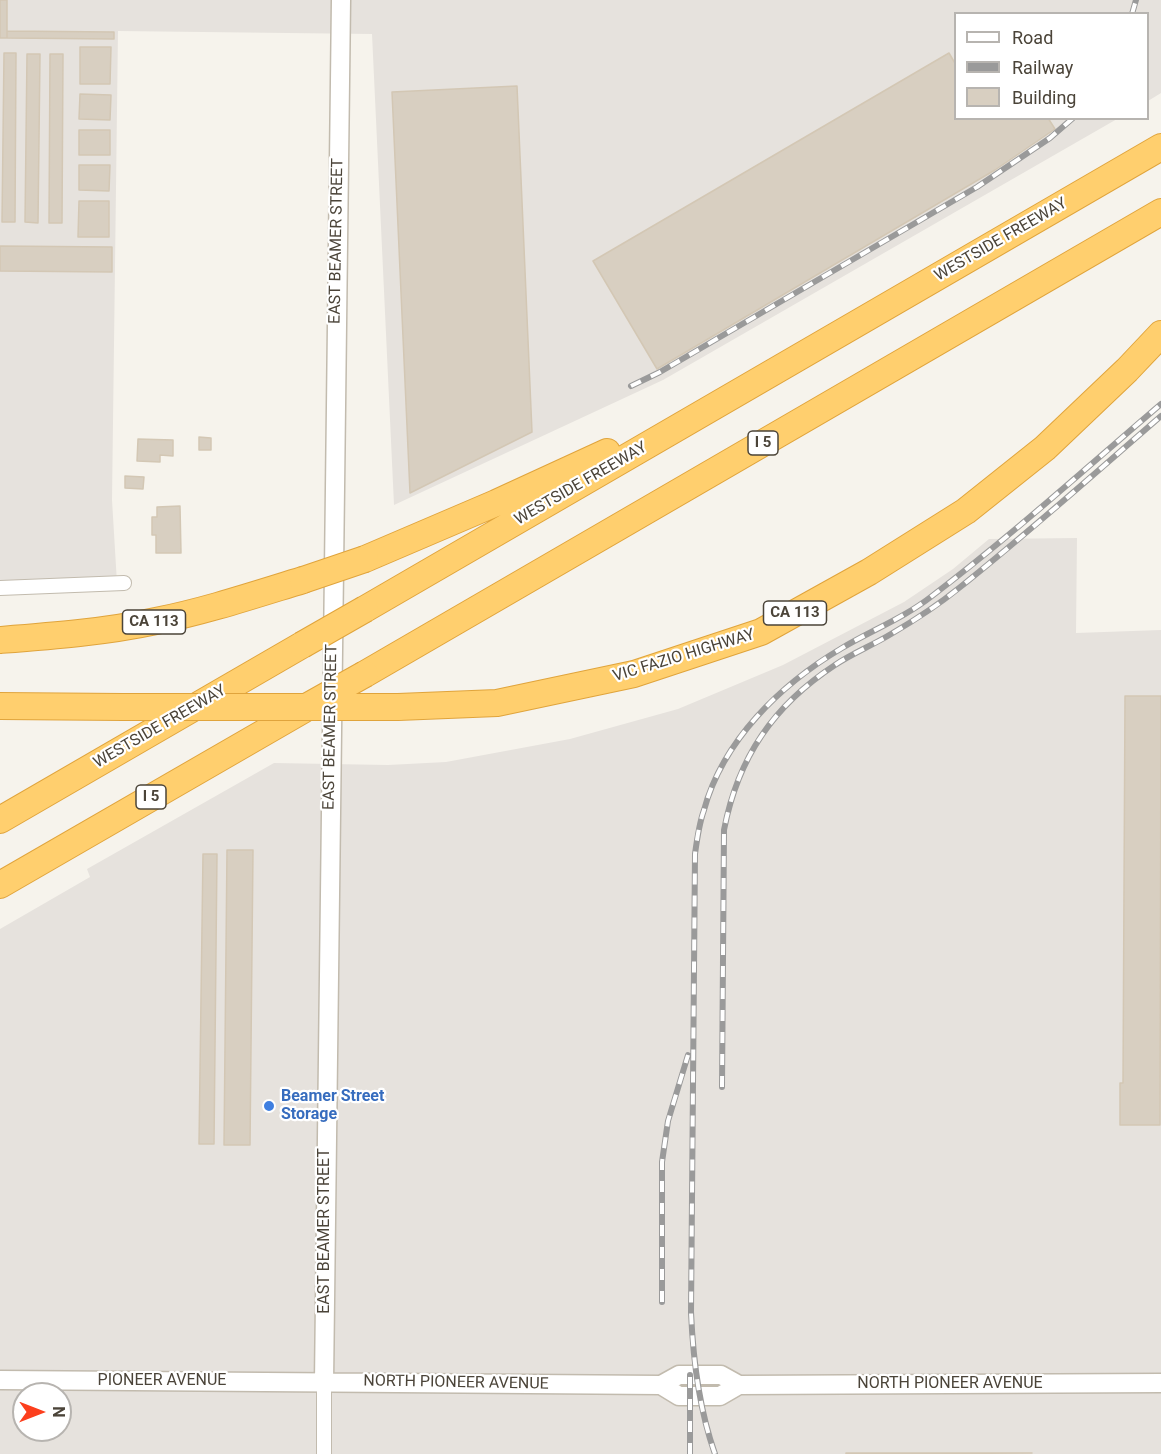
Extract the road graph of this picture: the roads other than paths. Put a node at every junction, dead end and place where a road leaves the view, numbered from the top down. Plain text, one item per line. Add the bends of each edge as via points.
1 (340, 0) edge
2 (1161, 147) edge
3 (1161, 212) edge
4 (1161, 334) edge
5 (728, 398) junction
6 (124, 583) dead end
7 (0, 588) edge
8 (0, 640) edge
9 (0, 706) edge
10 (0, 820) edge
11 (0, 885) edge
12 (0, 1380) edge
13 (324, 1382) junction
14 (1161, 1383) edge
15 (324, 1454) edge

1 - 13 street, EAST BEAMER STREET
2 - 5 highway, WESTSIDE FREEWAY
3 - 11 highway, I 5, bridge
4 - 9 highway, VIC FAZIO HIGHWAY / CA 113, bridge via 1045,448 966,511 869,573 760,632 634,674 497,703 398,707
5 - 8 highway, CA 113, bridge via 450,524 303,580 156,621
5 - 10 highway, WESTSIDE FREEWAY, bridge
6 - 7 street
12 - 13 street, PIONEER AVENUE
13 - 14 street, NORTH PIONEER AVENUE via 661,1385 679,1375 722,1375 739,1385
13 - 15 street, EAST BEAMER STREET

